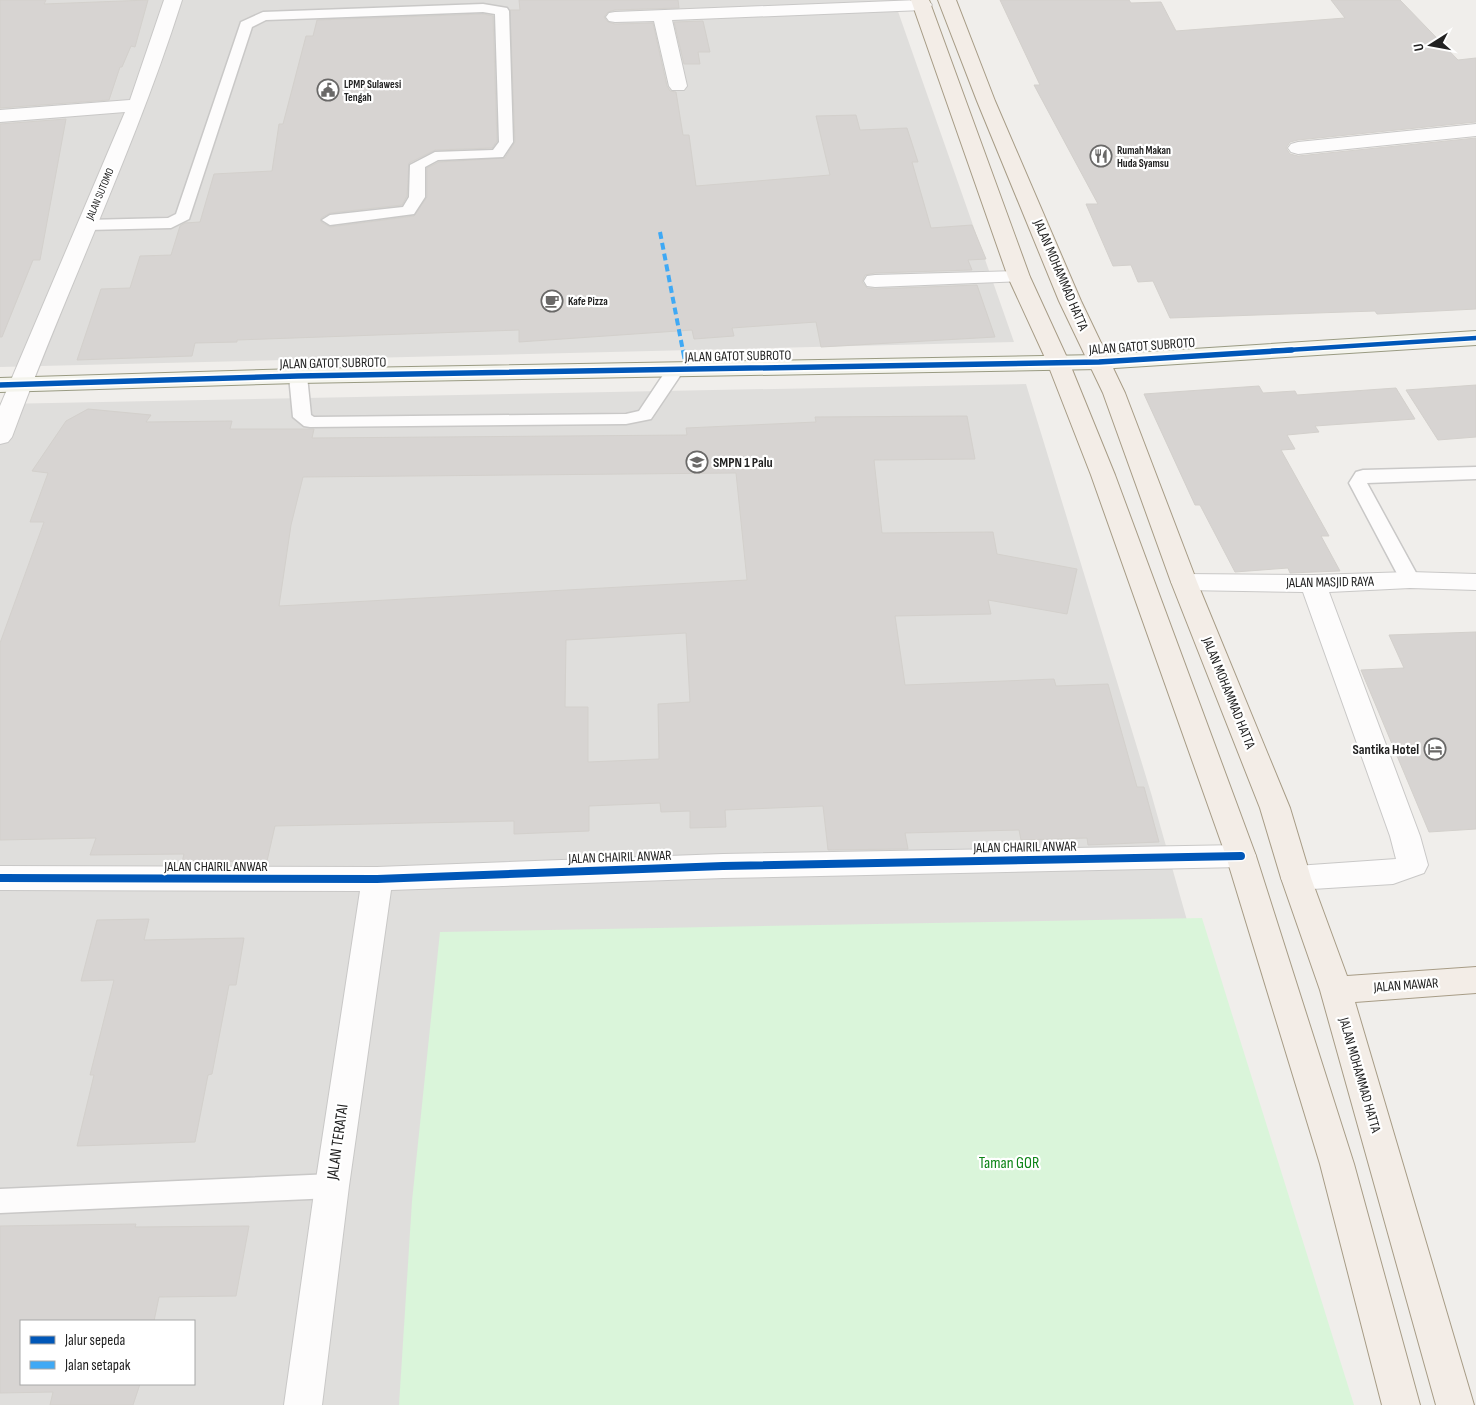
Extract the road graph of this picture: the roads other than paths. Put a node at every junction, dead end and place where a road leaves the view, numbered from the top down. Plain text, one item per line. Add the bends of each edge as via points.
1 (174, 0) edge
2 (947, 0) edge
3 (922, 3) edge
4 (662, 16) junction
5 (615, 18) dead end
6 (678, 86) dead end
7 (138, 105) junction
8 (0, 116) edge
9 (1476, 130) edge
10 (1298, 148) dead end
11 (330, 220) dead end
12 (87, 225) junction
13 (1019, 277) junction
14 (875, 281) dead end
15 (1476, 338) edge
16 (1058, 362) junction
17 (1099, 362) junction
18 (675, 370) junction
19 (298, 376) junction
20 (9, 385) edge
21 (0, 437) edge
22 (1476, 473) edge
23 (1410, 580) junction
24 (1184, 582) junction
25 (1476, 582) edge
26 (1313, 584) junction
27 (1241, 856) junction
28 (0, 878) edge
29 (1296, 878) junction
30 (377, 879) junction
31 (1476, 980) edge
32 (1336, 990) junction
33 (332, 1186) junction
34 (0, 1201) edge
35 (303, 1405) edge
36 (1400, 1405) edge
37 (1455, 1405) edge

1 - 7 street, JALAN SUTOMO
2 - 17 main road, JALAN MOHAMMAD HATTA via 1070,301
3 - 4 street
3 - 13 main road
4 - 5 street
4 - 6 street
7 - 8 street
7 - 12 street, JALAN SUTOMO
9 - 10 street
11 - 12 lane via 408,211 416,196 418,165 435,156 498,154 506,142 502,11 483,8 263,16 246,25 183,216 171,224
12 - 20 street, JALAN SUTOMO
13 - 14 street
13 - 16 main road
15 - 17 street, JALAN GATOT SUBROTO
16 - 17 street, JALAN GATOT SUBROTO
16 - 18 street, JALAN GATOT SUBROTO
16 - 27 main road via 1103,476
17 - 24 main road, JALAN MOHAMMAD HATTA via 1114,393
18 - 19 street, JALAN GATOT SUBROTO
18 - 19 lane via 645,415 626,420 310,422 302,417
19 - 20 street, JALAN GATOT SUBROTO
20 - 21 street, JALAN SUTOMO
22 - 23 lane via 1363,476 1358,482
23 - 25 street, JALAN MASJID RAYA
23 - 26 street, JALAN MASJID RAYA
24 - 26 street, JALAN MASJID RAYA
24 - 29 main road, JALAN MOHAMMAD HATTA via 1275,808
26 - 29 street via 1413,865 1393,872
27 - 30 street, JALAN CHAIRIL ANWAR via 723,866
27 - 36 main road via 1337,1164
28 - 30 street, JALAN CHAIRIL ANWAR
29 - 32 main road, JALAN MOHAMMAD HATTA
30 - 33 street, JALAN TERATAI
31 - 32 main road, JALAN MAWAR
32 - 37 main road, JALAN MOHAMMAD HATTA
33 - 34 lane
33 - 35 street, JALAN TERATAI

